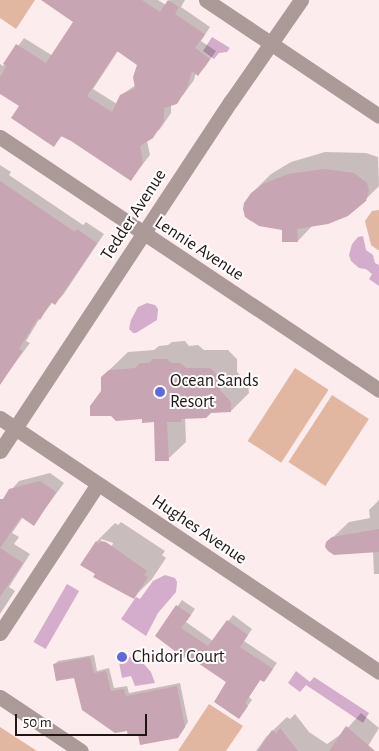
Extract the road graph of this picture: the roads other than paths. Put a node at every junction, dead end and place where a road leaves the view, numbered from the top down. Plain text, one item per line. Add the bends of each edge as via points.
1 (206, 0) edge
2 (301, 0) edge
3 (271, 44) junction
4 (379, 116) edge
5 (0, 137) edge
6 (143, 234) junction
7 (379, 390) edge
8 (0, 418) edge
9 (16, 428) junction
10 (0, 451) edge
11 (98, 484) junction
12 (0, 633) edge
13 (379, 672) edge
14 (0, 698) edge
15 (81, 751) edge

1 - 3 street
2 - 3 street, Tedder Avenue
3 - 4 street
3 - 6 street, Tedder Avenue
5 - 6 street, Lennie Avenue
6 - 7 street, Lennie Avenue
6 - 9 street, Tedder Avenue
8 - 9 street, Hughes Avenue
9 - 10 street, Tedder Avenue
9 - 11 street, Hughes Avenue
11 - 12 street
11 - 13 street, Hughes Avenue
14 - 15 street

